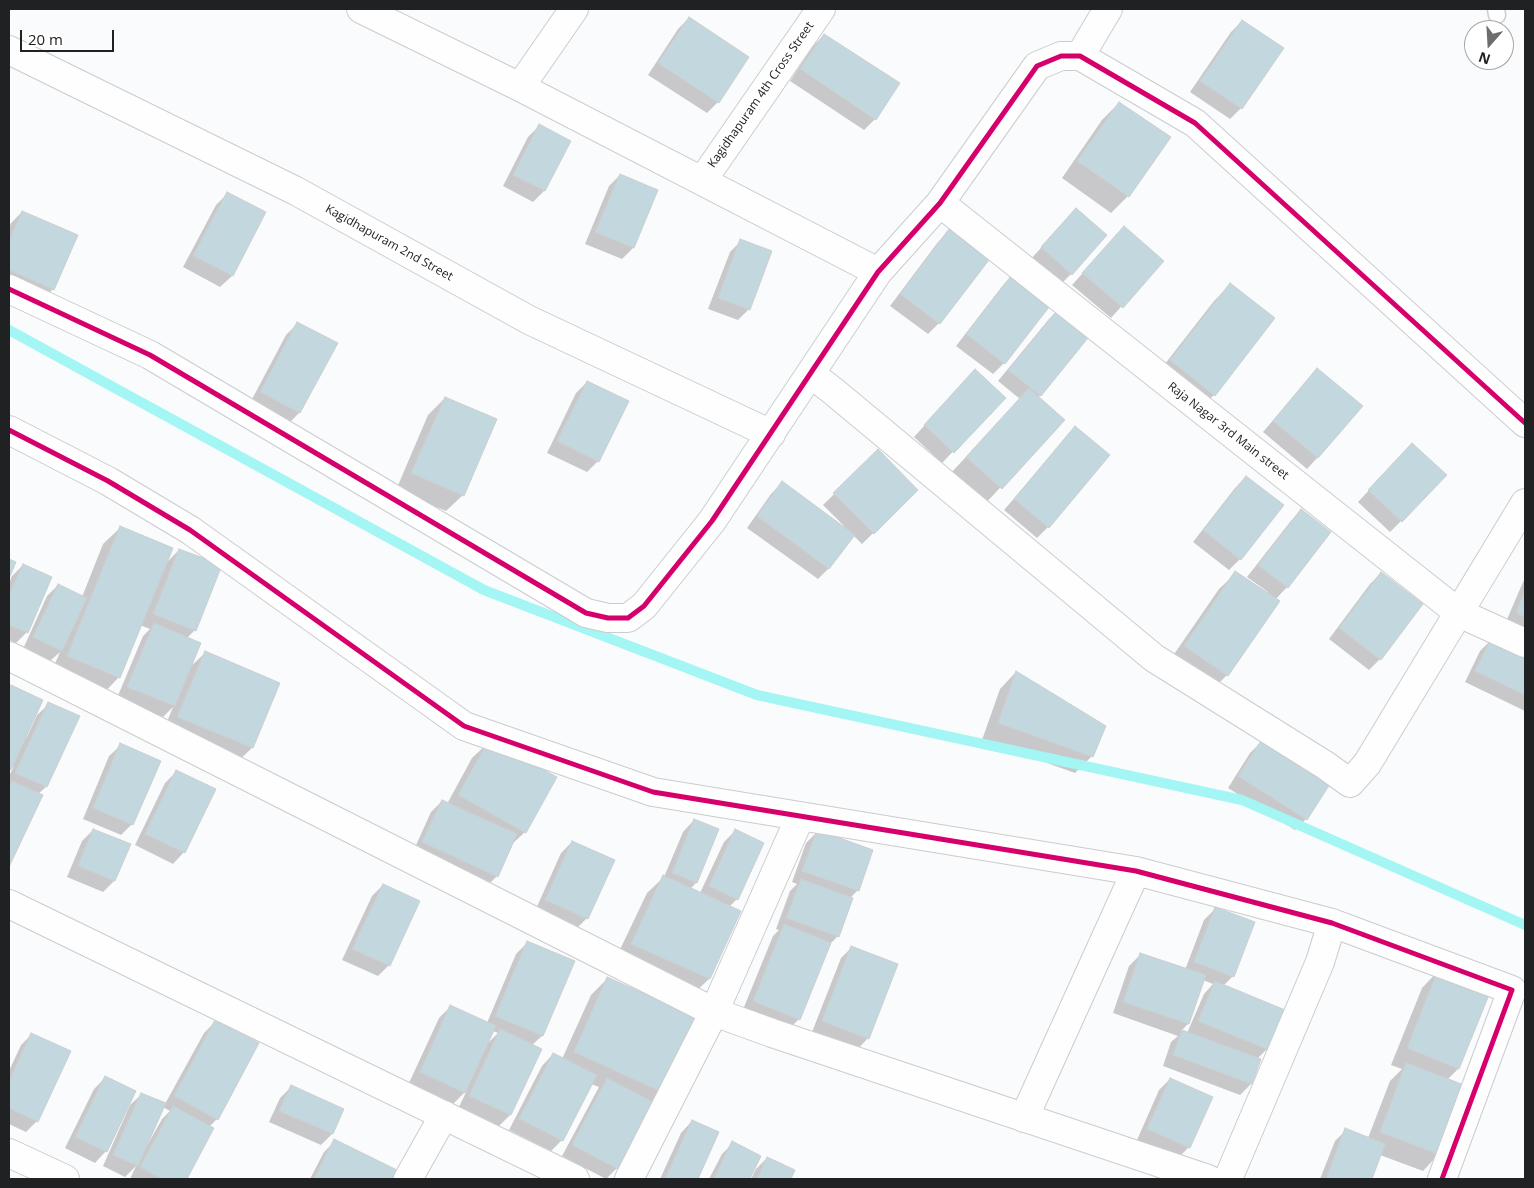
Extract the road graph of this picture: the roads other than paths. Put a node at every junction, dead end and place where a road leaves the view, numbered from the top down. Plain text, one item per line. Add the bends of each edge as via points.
1 (361, 9) edge
2 (574, 9) edge
3 (821, 9) edge
4 (1108, 9) edge
5 (9, 50) edge
6 (1080, 56) junction
7 (520, 87) junction
8 (702, 181) junction
9 (940, 203) junction
10 (878, 272) junction
11 (9, 289) edge
12 (811, 374) junction
13 (1525, 422) edge
14 (9, 430) edge
15 (770, 434) junction
16 (1525, 503) edge
17 (1459, 614) junction
18 (1525, 643) edge
19 (9, 656) edge
20 (800, 817) junction
21 (1136, 871) junction
22 (9, 904) edge
23 (1332, 922) junction
24 (714, 1012) junction
25 (444, 1115) junction
26 (1024, 1118) junction
27 (9, 1153) edge
28 (65, 1179) edge
29 (408, 1179) edge
30 (575, 1179) edge
31 (629, 1179) edge
32 (1208, 1179) edge
33 (1228, 1179) edge
34 (1442, 1179) edge

1 - 7 street
2 - 7 street
3 - 8 street, Kagidhapuram 4th Cross Street
4 - 6 street
5 - 15 street, Kagidhapuram 2nd Street via 296,191 529,320
6 - 9 street via 1061,56 1037,66
6 - 13 street via 1195,123
7 - 8 street
8 - 10 street
9 - 10 street
9 - 17 street, Raja Nagar 3rd Main street
10 - 12 street
11 - 15 street via 150,355 586,613 608,618 628,618 644,606 712,520
12 - 15 street
12 - 17 street via 1154,658 1350,783 1367,764
14 - 20 street via 108,481 190,530 464,726 653,792
16 - 17 street
17 - 18 street, Raja Nagar 3rd Main street
19 - 24 street
20 - 21 street
20 - 24 street
21 - 23 street
21 - 26 street
22 - 25 street
23 - 33 street via 1320,962
23 - 34 street via 1512,990
24 - 26 street
24 - 31 street
25 - 29 street
25 - 30 street
26 - 32 street
27 - 28 street

